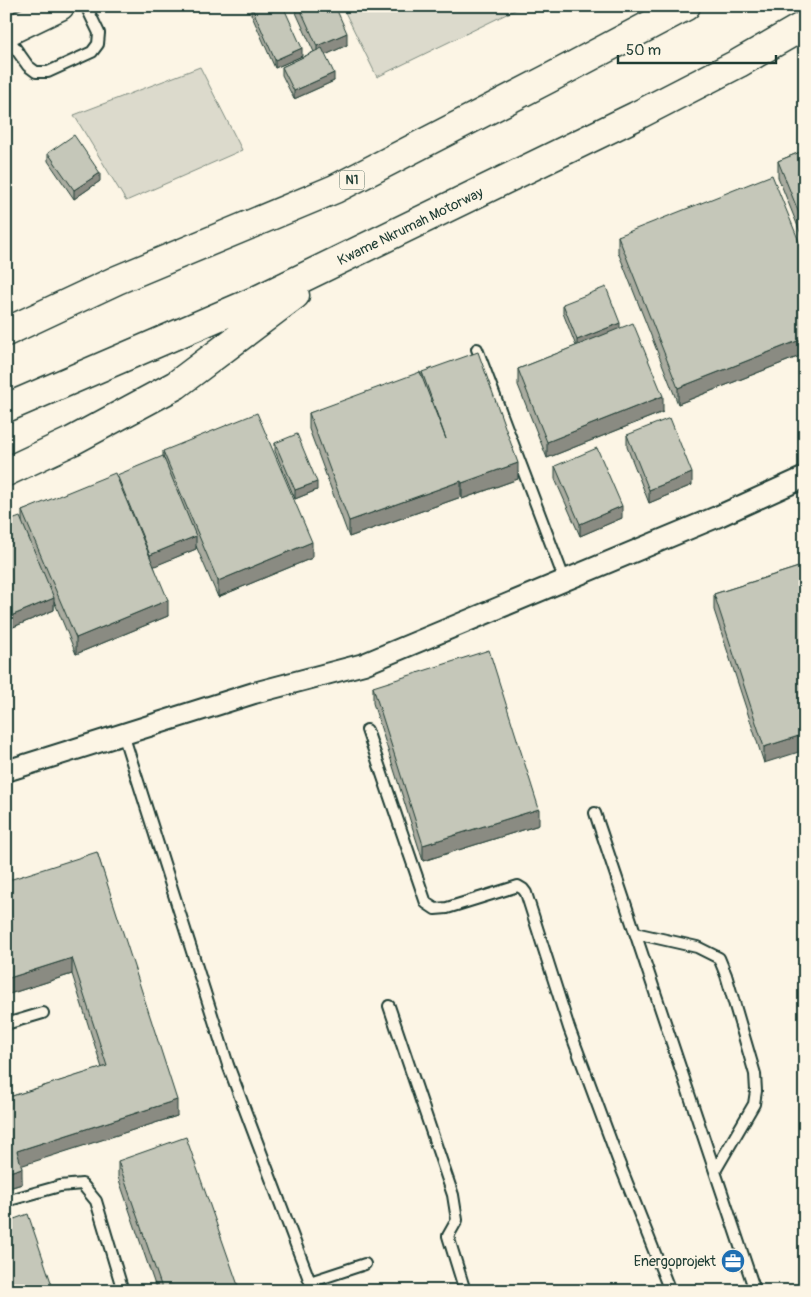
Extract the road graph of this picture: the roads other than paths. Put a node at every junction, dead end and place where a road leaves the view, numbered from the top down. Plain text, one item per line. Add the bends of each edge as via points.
1 (60, 6) edge
2 (86, 6) edge
3 (686, 6) edge
4 (805, 25) edge
5 (6, 34) edge
6 (340, 260) junction
7 (6, 332) edge
8 (477, 349) dead end
9 (6, 408) edge
10 (6, 472) edge
11 (805, 477) edge
12 (565, 581) junction
13 (367, 730) dead end
14 (123, 734) junction
15 (6, 771) edge
16 (595, 813) dead end
17 (635, 933) junction
18 (389, 1006) dead end
19 (43, 1014) dead end
20 (6, 1024) edge
21 (715, 1171) junction
22 (6, 1201) edge
23 (365, 1264) dead end
24 (123, 1291) edge
25 (466, 1291) edge
26 (670, 1291) edge
27 (755, 1291) edge

1 - 5 main road
2 - 5 lane via 99,33 98,44 92,52 48,72 36,72 28,66
3 - 7 main road, N1 via 335,189 117,280
4 - 6 main road, Kwame Nkrumah Motorway via 636,116
6 - 9 main road, Kwame Nkrumah Motorway via 257,300
6 - 10 main road via 176,385
8 - 12 lane
11 - 12 street
12 - 14 street via 364,664 254,692
13 - 26 lane via 426,903 435,909 447,908 518,886 526,893 569,1028
14 - 15 street
14 - 23 lane via 228,1065 310,1282
16 - 17 lane
17 - 21 lane
17 - 21 lane via 697,947 719,958 726,974 755,1074 756,1091 754,1104
18 - 25 lane via 453,1195 456,1220 448,1236
19 - 20 lane
21 - 27 lane
22 - 24 lane via 60,1186 82,1184 96,1200

